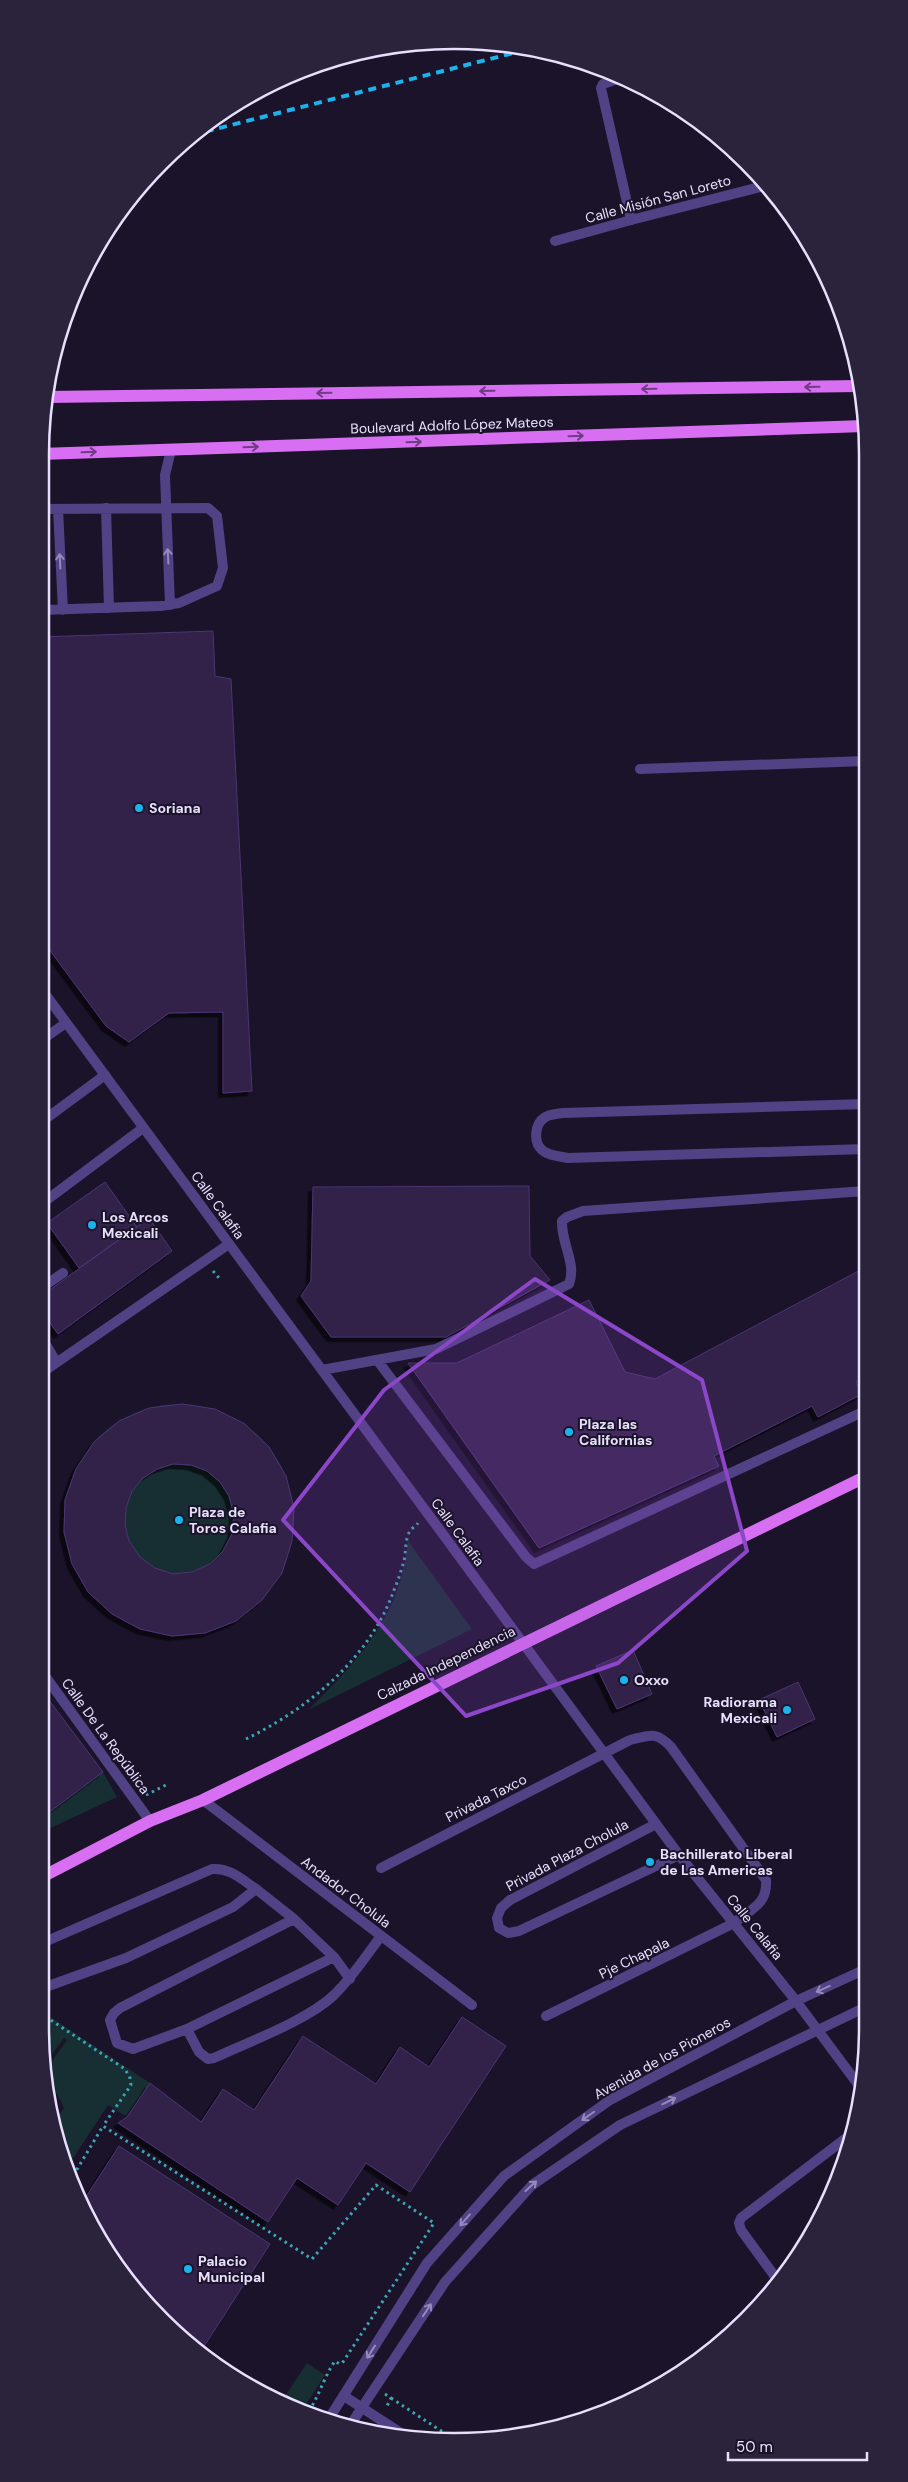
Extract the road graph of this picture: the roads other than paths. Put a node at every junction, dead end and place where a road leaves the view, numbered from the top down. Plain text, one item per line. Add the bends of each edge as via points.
1 (612, 81) edge
2 (757, 185) edge
3 (631, 220) junction
4 (555, 241) dead end
5 (853, 386) edge
6 (53, 397) edge
7 (858, 426) edge
8 (172, 450) junction
9 (49, 454) edge
10 (106, 508) junction
11 (165, 508) junction
12 (49, 509) edge
13 (58, 509) junction
14 (170, 605) junction
15 (109, 608) junction
16 (49, 610) edge
17 (63, 610) junction
18 (859, 761) edge
19 (640, 770) dead end
20 (49, 1006) edge
21 (66, 1023) junction
22 (49, 1035) edge
23 (104, 1075) junction
24 (859, 1104) edge
25 (49, 1116) edge
26 (143, 1128) junction
27 (859, 1149) edge
28 (859, 1191) edge
29 (49, 1198) edge
30 (229, 1244) junction
31 (63, 1273) dead end
32 (49, 1283) edge
33 (49, 1350) edge
34 (377, 1360) junction
35 (56, 1362) junction
36 (49, 1367) edge
37 (322, 1370) junction
38 (859, 1414) edge
39 (859, 1480) edge
40 (522, 1643) junction
41 (49, 1681) edge
42 (604, 1754) junction
43 (203, 1800) junction
44 (150, 1820) junction
45 (656, 1824) junction
46 (679, 1855) junction
47 (381, 1868) dead end
48 (49, 1873) edge
49 (256, 1890) junction
50 (294, 1919) junction
51 (734, 1923) junction
52 (381, 1936) junction
53 (49, 1940) edge
54 (334, 1957) junction
55 (859, 1972) edge
56 (350, 1979) junction
57 (49, 1986) edge
58 (796, 2001) junction
59 (472, 2005) dead end
60 (859, 2010) edge
61 (546, 2016) dead end
62 (817, 2029) junction
63 (187, 2030) junction
64 (856, 2081) edge
65 (843, 2140) edge
66 (775, 2276) edge
67 (344, 2396) junction
68 (362, 2407) junction
69 (334, 2415) edge
70 (354, 2420) edge
71 (395, 2429) edge

1 - 3 street via 602,85
2 - 3 street, Calle Misión San Loreto
3 - 4 street, Calle Misión San Loreto
5 -> 6 main road
8 -> 7 main road, Boulevard Adolfo López Mateos
9 -> 8 main road, Boulevard Adolfo López Mateos
8 - 11 street via 165,475
10 - 11 street
10 - 13 street
10 - 15 street
14 -> 11 street
11 - 14 street via 204,507 213,510 217,516 223,568 216,586
12 - 13 street
17 -> 13 street
14 - 15 street
15 - 17 street
16 - 17 street
18 - 19 street
20 - 21 street, Calle Calafia
21 - 22 street
21 - 23 street, Calle Calafia
23 - 25 street
23 - 26 street, Calle Calafia
24 - 27 street via 563,1113 545,1116 536,1135 542,1149 568,1158
26 - 29 street
26 - 30 street, Calle Calafia
28 - 34 street via 583,1211 562,1222 561,1232 573,1274 569,1284 449,1344
30 - 35 street
30 - 37 street, Calle Calafia
31 - 32 street
33 - 35 street
34 - 37 street
34 - 38 street via 534,1564
35 - 36 street
37 - 40 street, Calle Calafia
39 - 40 main road, Calzada Independencia
40 - 42 street, Calle Calafia
40 - 43 main road, Calzada Independencia
41 - 44 street, Calle De La República
42 - 45 street, Calle Calafia
42 - 47 street, Privada Taxco
42 - 51 street, Privada Taxco via 630,1740 651,1735 662,1738 671,1747 766,1880 764,1900
43 - 44 main road, Calzada Independencia
43 - 52 street, Andador Cholula
44 - 48 main road, Calzada Independencia
45 - 46 street, Calle Calafia
45 - 46 street, Privada Plaza Cholula via 510,1900 501,1908 497,1918 499,1928 508,1933 518,1931
46 - 51 street, Calle Calafia
49 - 50 street
49 - 53 street via 230,1871 212,1869
49 - 57 street via 233,1907 126,1958
50 - 54 street
50 - 63 street via 120,2008 110,2020 117,2044 133,2049
51 - 58 street, Calle Calafia
51 - 61 street, Pje Chapala
52 - 56 street
52 - 59 street, Andador Cholula
54 - 56 street
54 - 63 street
55 -> 58 street, Avenida de los Pioneros
56 - 63 street via 332,1997 293,2021 214,2058 203,2056
58 - 62 street, Calle Calafia
58 -> 67 street, Avenida de los Pioneros via 610,2100 504,2176 426,2263
60 - 62 street
62 - 64 street, Calle Calafia
68 -> 62 street via 446,2282 532,2185 620,2125
65 - 66 street via 741,2218 741,2230
67 - 68 street
67 - 69 street, Avenida de los Pioneros
68 - 70 street
68 - 71 street

